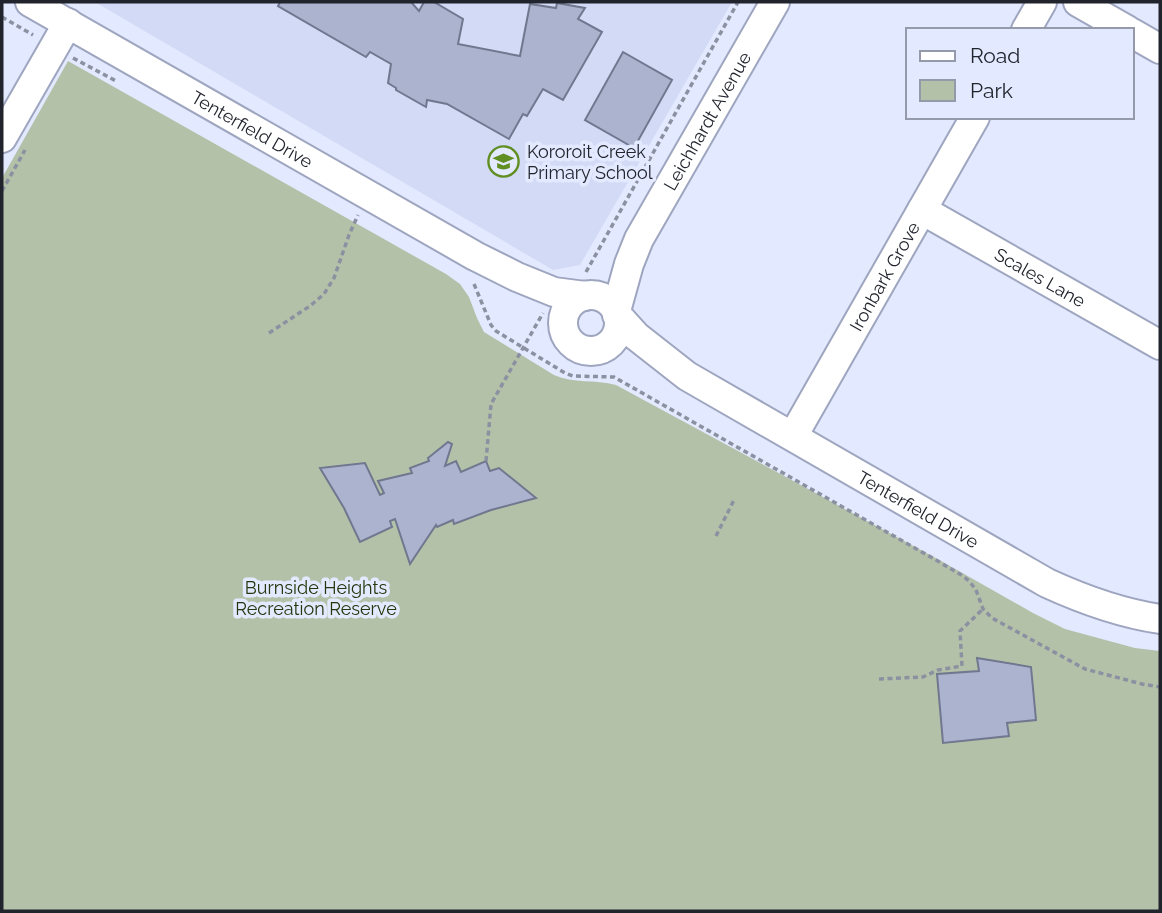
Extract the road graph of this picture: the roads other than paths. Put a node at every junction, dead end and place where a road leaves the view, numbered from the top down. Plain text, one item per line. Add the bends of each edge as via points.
1 (30, 2) edge
2 (775, 2) edge
3 (1042, 2) edge
4 (1078, 2) edge
5 (1027, 28) edge
6 (1124, 28) edge
7 (1134, 34) edge
8 (61, 35) junction
9 (1160, 49) edge
10 (974, 119) edge
11 (2, 138) edge
12 (922, 211) junction
13 (475, 256) junction
14 (603, 304) junction
15 (565, 336) junction
16 (1160, 345) edge
17 (600, 350) junction
18 (687, 376) junction
19 (793, 436) junction
20 (1160, 620) edge

1 - 8 street, Tenterfield Drive
2 - 14 street, Leichhardt Avenue
3 - 5 street
4 - 6 street
7 - 9 street
8 - 11 street
8 - 13 street, Tenterfield Drive
10 - 12 street, Ironbark Grove
12 - 16 street, Scales Lane
12 - 19 street, Ironbark Grove
13 - 14 street, Tenterfield Drive via 542,288
13 - 15 street, Tenterfield Drive via 545,310
14 - 15 street via 577,299 565,311
14 - 17 street via 619,327 611,343
14 - 18 street, Tenterfield Drive
15 - 17 street via 578,348
17 - 18 street, Tenterfield Drive via 644,359
18 - 19 street, Tenterfield Drive
19 - 20 street, Tenterfield Drive via 1047,583 1114,610

